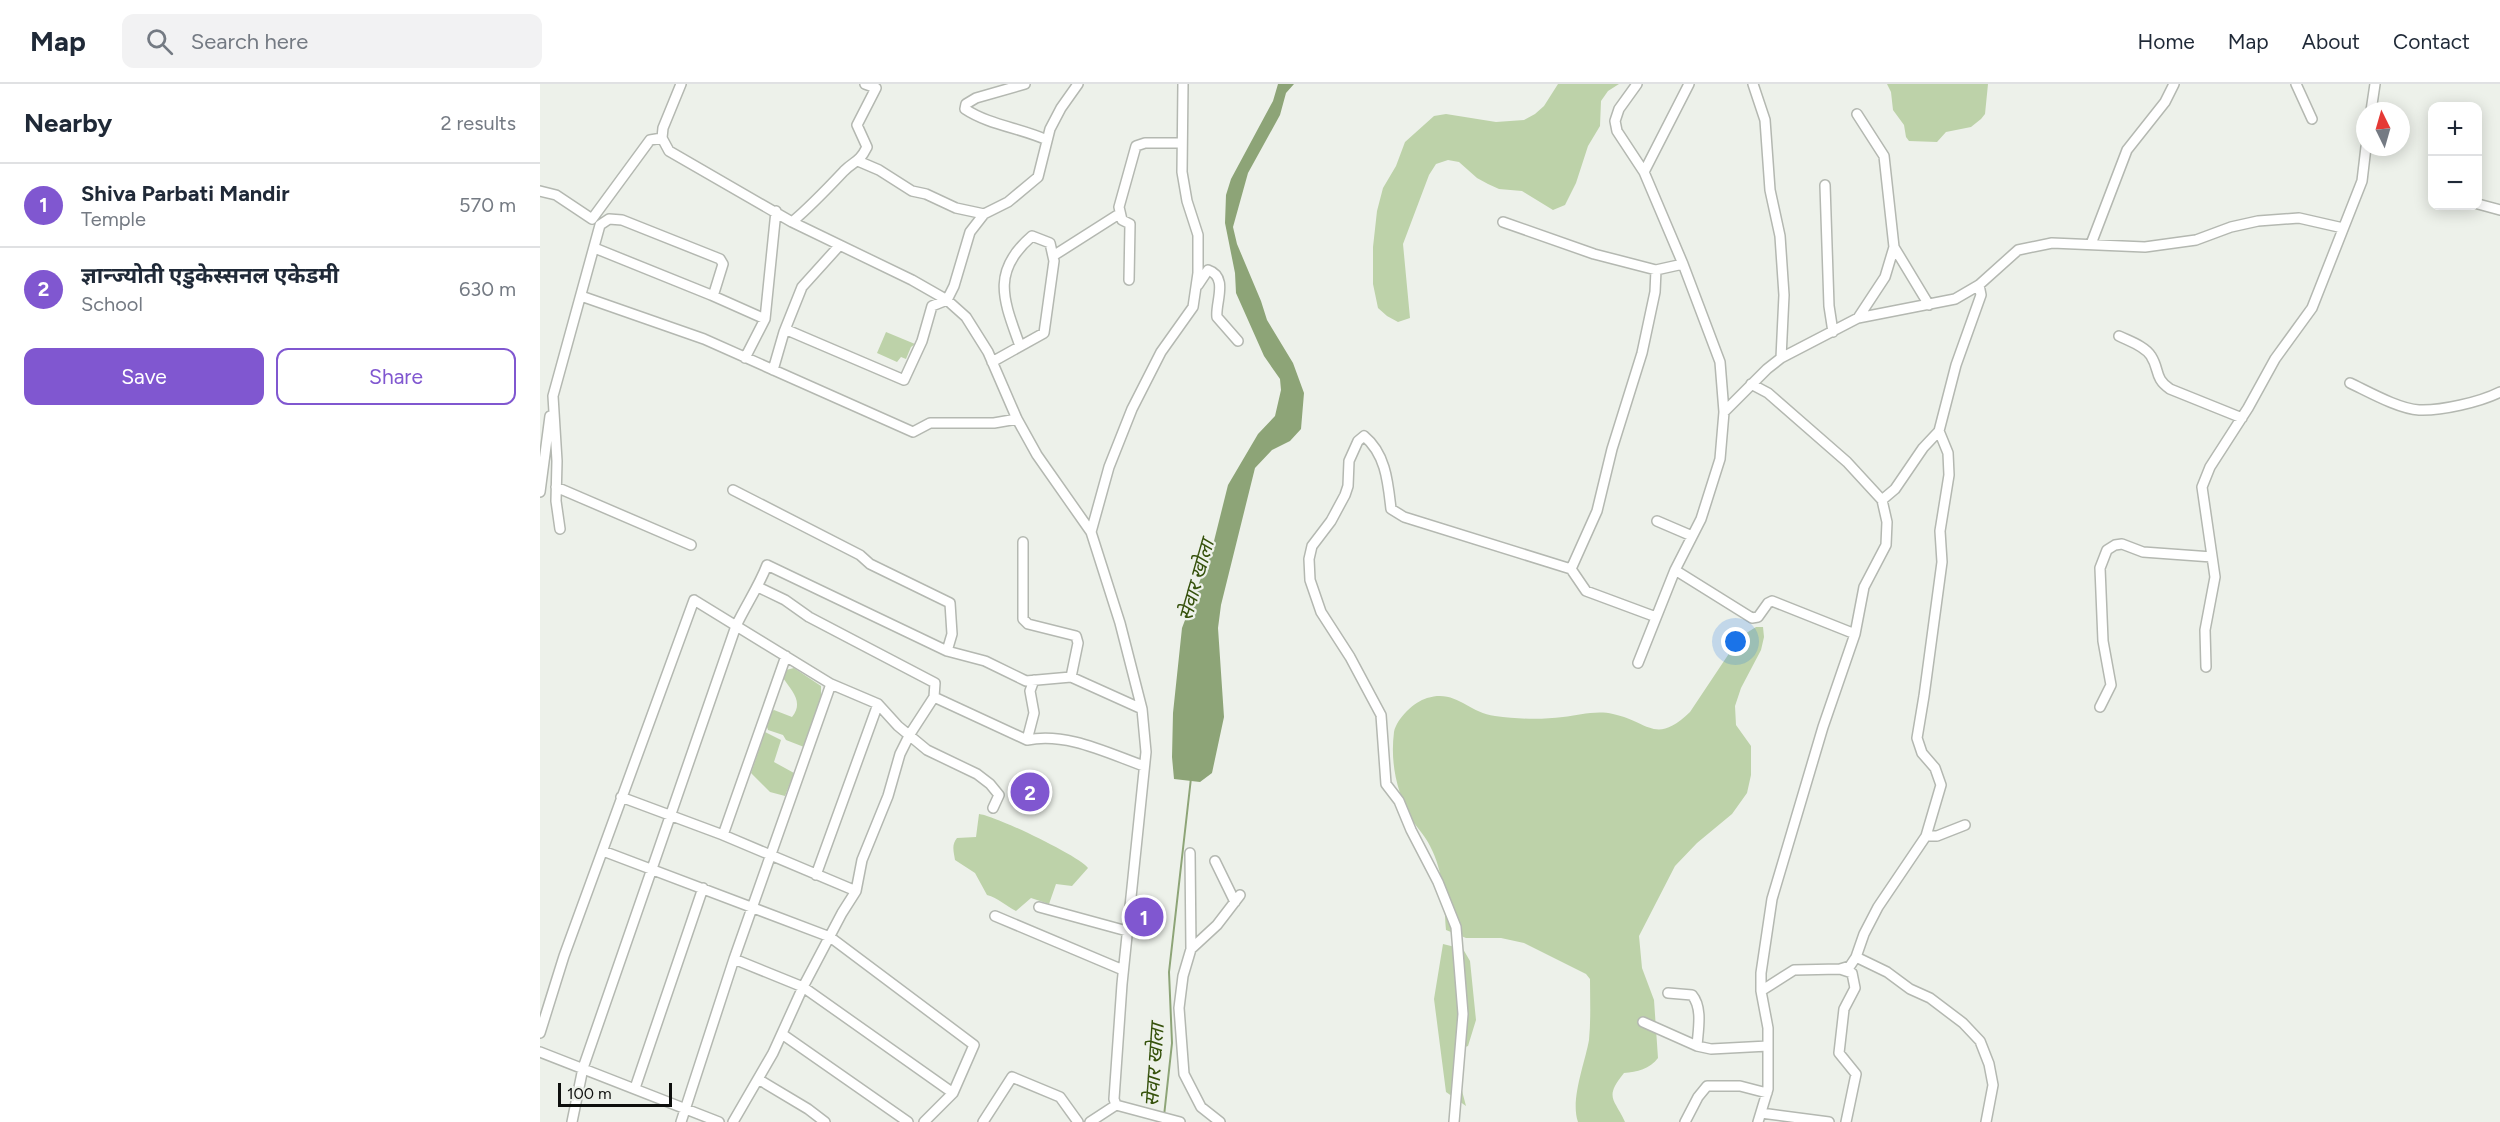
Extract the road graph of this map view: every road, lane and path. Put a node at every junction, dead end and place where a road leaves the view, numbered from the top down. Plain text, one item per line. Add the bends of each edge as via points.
1 (681, 84) edge
2 (865, 84) edge
3 (1025, 84) edge
4 (1078, 84) edge
5 (1183, 84) edge
6 (1637, 84) edge
7 (1689, 84) edge
8 (1753, 84) edge
9 (2174, 84) edge
10 (2296, 84) edge
11 (2375, 84) edge
12 (876, 86) edge
13 (2372, 102) edge
14 (1857, 114) dead end
15 (2312, 119) dead end
16 (662, 138) junction
17 (1047, 140) junction
18 (1182, 143) junction
19 (2365, 156) edge
20 (858, 161) junction
21 (1644, 172) junction
22 (1825, 185) dead end
23 (540, 191) edge
24 (2482, 205) edge
25 (2500, 210) edge
26 (776, 212) junction
27 (984, 214) junction
28 (1119, 214) junction
29 (792, 222) junction
30 (1503, 222) dead end
31 (2343, 228) junction
32 (2091, 244) junction
33 (839, 246) junction
34 (1894, 247) junction
35 (597, 249) dead end
36 (1053, 256) junction
37 (1683, 264) junction
38 (1656, 270) junction
39 (1129, 280) dead end
40 (1979, 285) junction
41 (1197, 287) junction
42 (711, 295) junction
43 (580, 296) junction
44 (947, 300) junction
45 (1929, 305) junction
46 (1858, 318) junction
47 (765, 319) junction
48 (787, 330) junction
49 (1833, 332) junction
50 (2119, 336) dead end
51 (1238, 341) dead end
52 (1020, 346) junction
53 (745, 358) junction
54 (1781, 358) junction
55 (992, 362) junction
56 (772, 370) junction
57 (2350, 383) dead end
58 (1751, 384) junction
59 (2500, 392) edge
60 (553, 396) junction
61 (1724, 412) junction
62 (2242, 418) junction
63 (1017, 419) junction
64 (1939, 431) junction
65 (556, 487) junction
66 (733, 490) dead end
67 (540, 492) edge
68 (1882, 500) junction
69 (1657, 521) dead end
70 (560, 529) dead end
71 (1091, 532) junction
72 (1692, 536) junction
73 (1023, 542) dead end
74 (691, 545) dead end
75 (2212, 557) junction
76 (1571, 569) junction
77 (1675, 570) junction
78 (758, 587) junction
79 (1656, 617) junction
80 (736, 626) junction
81 (1855, 634) junction
82 (947, 651) junction
83 (786, 656) junction
84 (1638, 663) dead end
85 (2206, 667) dead end
86 (1071, 677) junction
87 (1034, 680) junction
88 (831, 684) junction
89 (934, 697) junction
90 (878, 704) junction
91 (2100, 707) dead end
92 (1142, 709) junction
93 (910, 734) junction
94 (1027, 740) junction
95 (1144, 766) junction
96 (621, 797) junction
97 (993, 808) dead end
98 (670, 816) junction
99 (1965, 825) dead end
100 (723, 835) junction
101 (1926, 836) junction
102 (603, 851) junction
103 (1190, 853) dead end
104 (771, 855) junction
105 (1215, 861) dead end
106 (652, 868) junction
107 (816, 875) junction
108 (703, 888) junction
109 (856, 891) junction
110 (753, 906) junction
111 (1039, 907) dead end
112 (995, 916) dead end
113 (1127, 931) junction
114 (830, 937) junction
115 (1191, 950) junction
116 (1856, 957) junction
117 (734, 959) junction
118 (1840, 969) junction
119 (1124, 970) junction
120 (803, 987) junction
121 (1761, 991) junction
122 (1668, 993) dead end
123 (1643, 1022) dead end
124 (540, 1033) edge
125 (782, 1034) junction
126 (1696, 1046) junction
127 (1768, 1046) junction
128 (540, 1052) edge
129 (583, 1068) junction
130 (758, 1079) junction
131 (635, 1088) junction
132 (953, 1093) junction
133 (1767, 1093) junction
134 (1116, 1105) junction
135 (687, 1108) junction
136 (1759, 1118) edge
137 (736, 1121) edge
138 (572, 1122) edge
139 (681, 1122) edge
140 (719, 1122) edge
141 (825, 1122) edge
142 (908, 1122) edge
143 (924, 1122) edge
144 (983, 1122) edge
145 (1078, 1122) edge
146 (1090, 1122) edge
147 (1180, 1122) edge
148 (1220, 1122) edge
149 (1454, 1122) edge
150 (1685, 1122) edge
151 (1829, 1122) edge
152 (1846, 1122) edge
153 (1986, 1122) edge

1 - 16 street
2 - 12 street
3 - 17 street via 976,98 965,109
4 - 17 street via 1061,108
5 - 18 street
6 - 21 street via 1615,120 1617,131
7 - 21 street
8 - 54 street via 1765,120 1770,190 1780,236 1784,295
9 - 32 street via 2165,102 2127,150
10 - 15 street
11 - 13 street
12 - 20 street via 857,125 867,147
14 - 34 street via 1884,156
16 - 23 street via 650,140 592,219 556,195
16 - 26 street via 669,151
17 - 27 street via 1038,177 1008,202
18 - 28 street via 1145,143 1136,147
18 - 41 street via 1187,201 1198,235
19 - 31 street via 2362,181
20 - 27 street via 912,191
20 - 29 street
21 - 37 street
22 - 49 street
24 - 25 street
26 - 29 street
26 - 47 street
27 - 44 street via 970,232
28 - 36 street
28 - 39 street via 1130,224
29 - 33 street
30 - 38 street via 1594,254
31 - 32 street via 2299,218 2258,221 2196,240 2145,247
31 - 62 street via 2312,308 2275,358
32 - 40 street via 2052,243 2018,250
33 - 44 street
33 - 48 street via 802,287
34 - 45 street
34 - 46 street via 1885,277
35 - 42 street
36 - 52 street via 1044,333
36 - 52 street via 1050,243 1032,236 1015,250 1005,272 1004,301
37 - 38 street
37 - 61 street via 1720,362
38 - 76 street via 1642,352 1612,449 1598,511
40 - 45 street via 1955,298
40 - 64 street via 1981,296 1956,365
41 - 51 street via 1207,272 1214,272 1220,283 1217,318
41 - 71 street via 1193,307 1161,352 1132,409 1109,468
42 - 43 street via 722,270 720,259 622,220 609,219 600,225
42 - 47 street
43 - 53 street via 704,339
43 - 60 street
44 - 48 street via 932,306 922,341 904,380
44 - 55 street via 966,316
45 - 46 street
46 - 49 street
47 - 53 street
48 - 56 street
49 - 54 street
50 - 62 street via 2146,350 2162,384
52 - 55 street
53 - 56 street
54 - 58 street
55 - 63 street
56 - 63 street via 913,432 930,423
57 - 59 street via 2419,410 2466,404
58 - 61 street
58 - 68 street via 1768,393 1847,462
60 - 65 street
60 - 67 street
61 - 72 street via 1720,459
62 - 75 street via 2210,467 2202,487
63 - 71 street
64 - 68 street via 1895,489
64 - 101 street via 1948,453 1949,475 1940,531 1942,562 1917,738 1941,785
65 - 70 street
65 - 74 street
66 - 82 street via 950,603 952,634
68 - 81 street via 1887,522 1886,545 1864,588
69 - 72 street
71 - 92 street
72 - 77 street
73 - 86 street via 1023,620 1076,636
75 - 85 street via 2215,577 2205,630
75 - 91 street via 2143,552 2122,544 2107,550 2100,568 2103,641 2110,685
76 - 79 street via 1586,591
76 - 149 street via 1391,510 1385,466 1364,436 1349,461 1345,495 1312,546 1309,559 1310,580 1321,612 1381,715 1386,784 1399,801 1456,927 1463,1014
77 - 79 street
77 - 81 street via 1752,618 1758,617 1772,601
78 - 80 street
78 - 82 street via 767,565
78 - 89 street via 935,683
79 - 84 street
80 - 83 street
80 - 96 street via 694,600
80 - 98 street
81 - 121 street via 1772,899
82 - 87 street via 985,661 1026,681
83 - 88 street
83 - 100 street
86 - 87 street
86 - 92 street
87 - 94 street via 1030,691 1034,713
88 - 90 street
88 - 104 street
89 - 93 street
89 - 94 street
90 - 93 street
90 - 107 street
92 - 95 street
93 - 97 street via 927,750 990,784 999,795
93 - 109 street via 862,860
94 - 95 street via 1062,738
95 - 113 street
96 - 98 street
96 - 102 street
98 - 100 street
98 - 106 street
99 - 101 street
100 - 104 street
101 - 116 street via 1878,907
102 - 106 street
102 - 124 street
103 - 115 street
104 - 107 street
104 - 110 street
105 - 115 street via 1238,899
106 - 108 street
106 - 129 street
107 - 109 street
108 - 110 street
108 - 131 street
109 - 114 street
110 - 114 street
110 - 117 street
111 - 113 street
112 - 119 street
113 - 119 street
114 - 120 street
114 - 132 street via 974,1045
115 - 148 street via 1179,1008 1184,1074 1201,1107
116 - 118 street via 1850,966
116 - 153 street via 1930,998 1980,1041 1993,1085
117 - 120 street
117 - 135 street
118 - 121 street via 1794,970
118 - 152 street via 1852,973 1856,988 1844,1009 1839,1053 1856,1074
119 - 134 street
120 - 125 street
120 - 132 street
121 - 127 street
122 - 126 street via 1695,998
123 - 126 street
125 - 130 street
125 - 142 street
126 - 127 street
127 - 133 street
128 - 129 street
129 - 131 street
129 - 138 street
130 - 137 street
130 - 141 street
131 - 135 street
132 - 143 street
133 - 136 street
133 - 150 street via 1740,1086 1707,1086
134 - 146 street
134 - 147 street
135 - 139 street
135 - 140 street
136 - 151 street
144 - 145 street via 1012,1077 1060,1096

